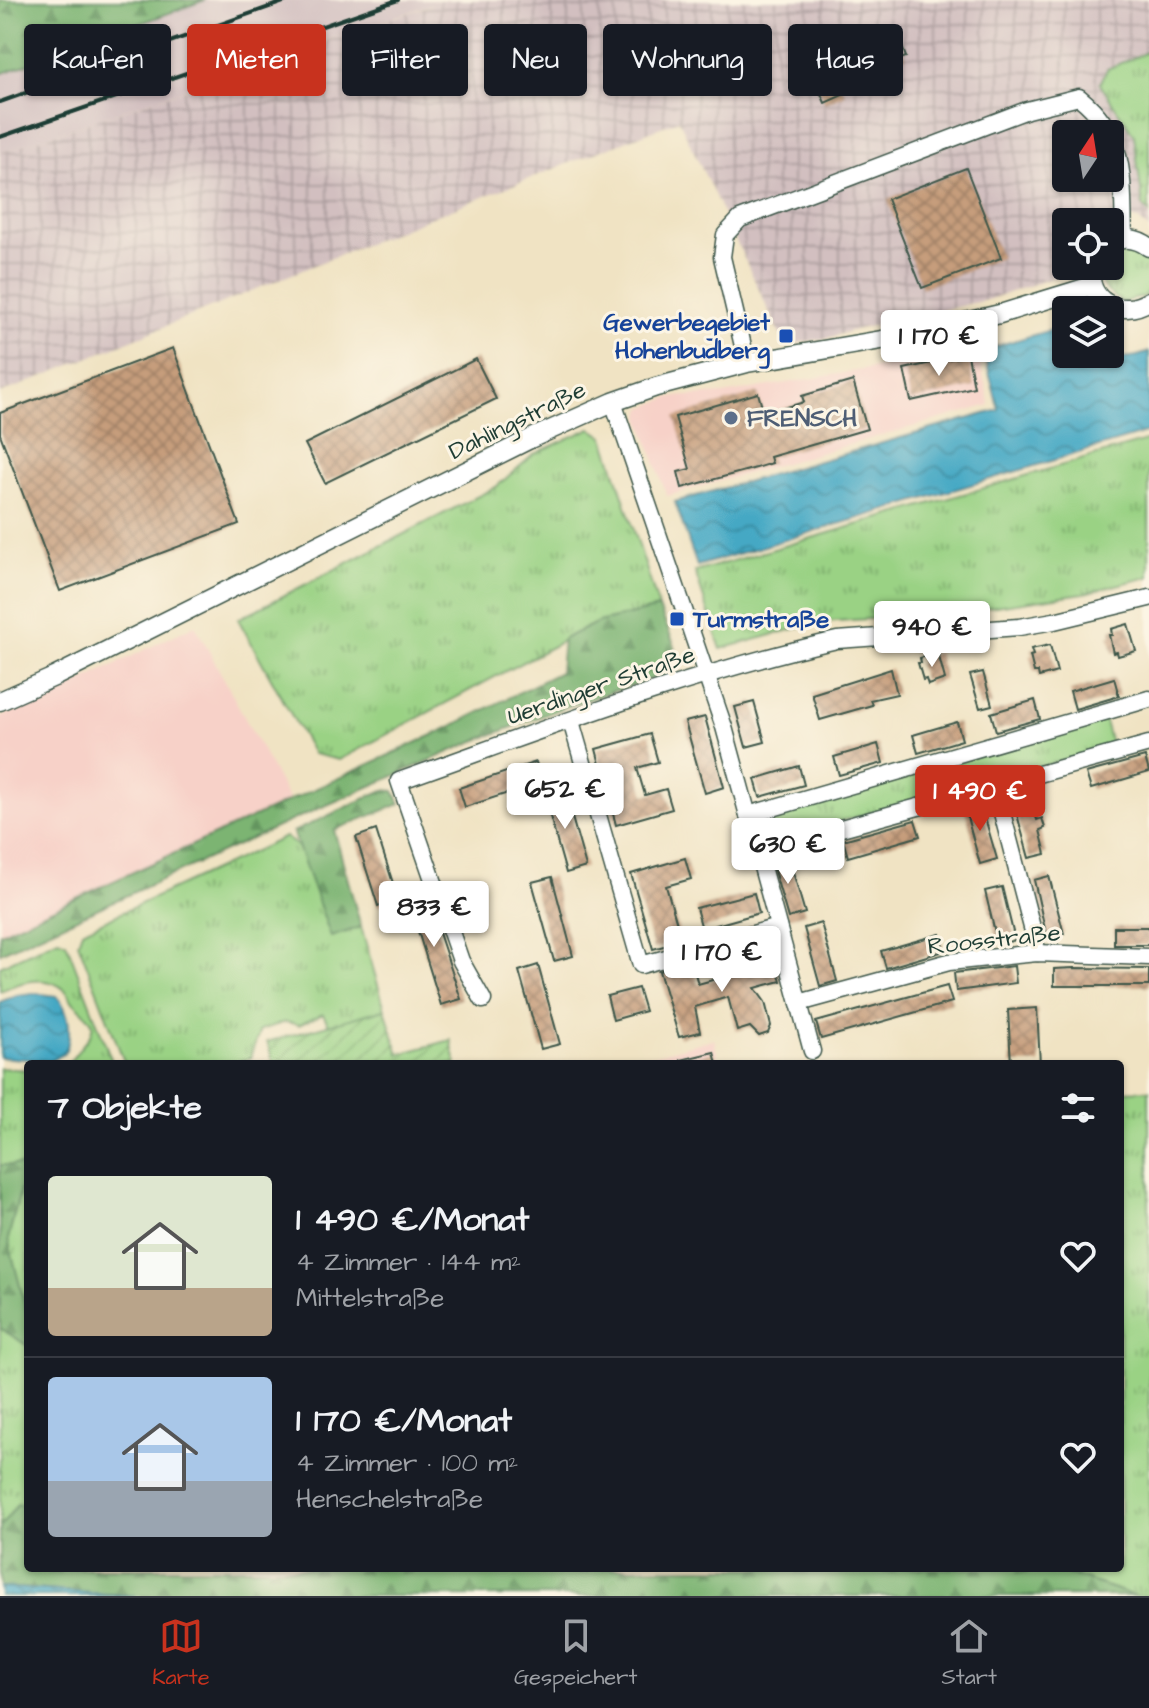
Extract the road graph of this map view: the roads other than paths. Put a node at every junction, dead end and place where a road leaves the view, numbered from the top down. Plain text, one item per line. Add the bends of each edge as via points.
1 (1119, 208) edge
2 (1124, 241) edge
3 (1149, 247) edge
4 (1091, 280) edge
5 (1091, 286) junction
6 (1149, 301) edge
7 (747, 363) junction
8 (613, 402) junction
9 (1149, 598) edge
10 (705, 674) junction
11 (1149, 699) edge
12 (0, 701) edge
13 (571, 721) junction
14 (1149, 744) edge
15 (995, 786) junction
16 (748, 815) junction
17 (757, 851) junction
18 (778, 927) junction
19 (1037, 953) junction
20 (1149, 957) edge
21 (483, 1000) dead end
22 (799, 1003) junction
23 (812, 1051) dead end

1 - 7 street via 1121,170 1114,138 1079,97 1027,110 740,219 725,235 722,257
2 - 3 street
4 - 5 street
5 - 6 street via 1101,300 1119,309 1139,308
5 - 7 street, Dahlingstraße via 905,336
7 - 8 street, Dahlingstraße
8 - 10 street
8 - 12 street, Dahlingstraße
9 - 10 street, Uerdinger Straße via 1019,627 837,640
10 - 13 street, Uerdinger Straße
10 - 16 street
11 - 16 street
13 - 18 street via 641,965
13 - 21 street, Uerdinger Straße via 399,781 461,961
14 - 15 street
15 - 17 street
15 - 19 street
16 - 17 street
17 - 18 street
18 - 22 street
19 - 20 street, Roosstraße
19 - 22 street, Roosstraße via 949,962
22 - 23 street

